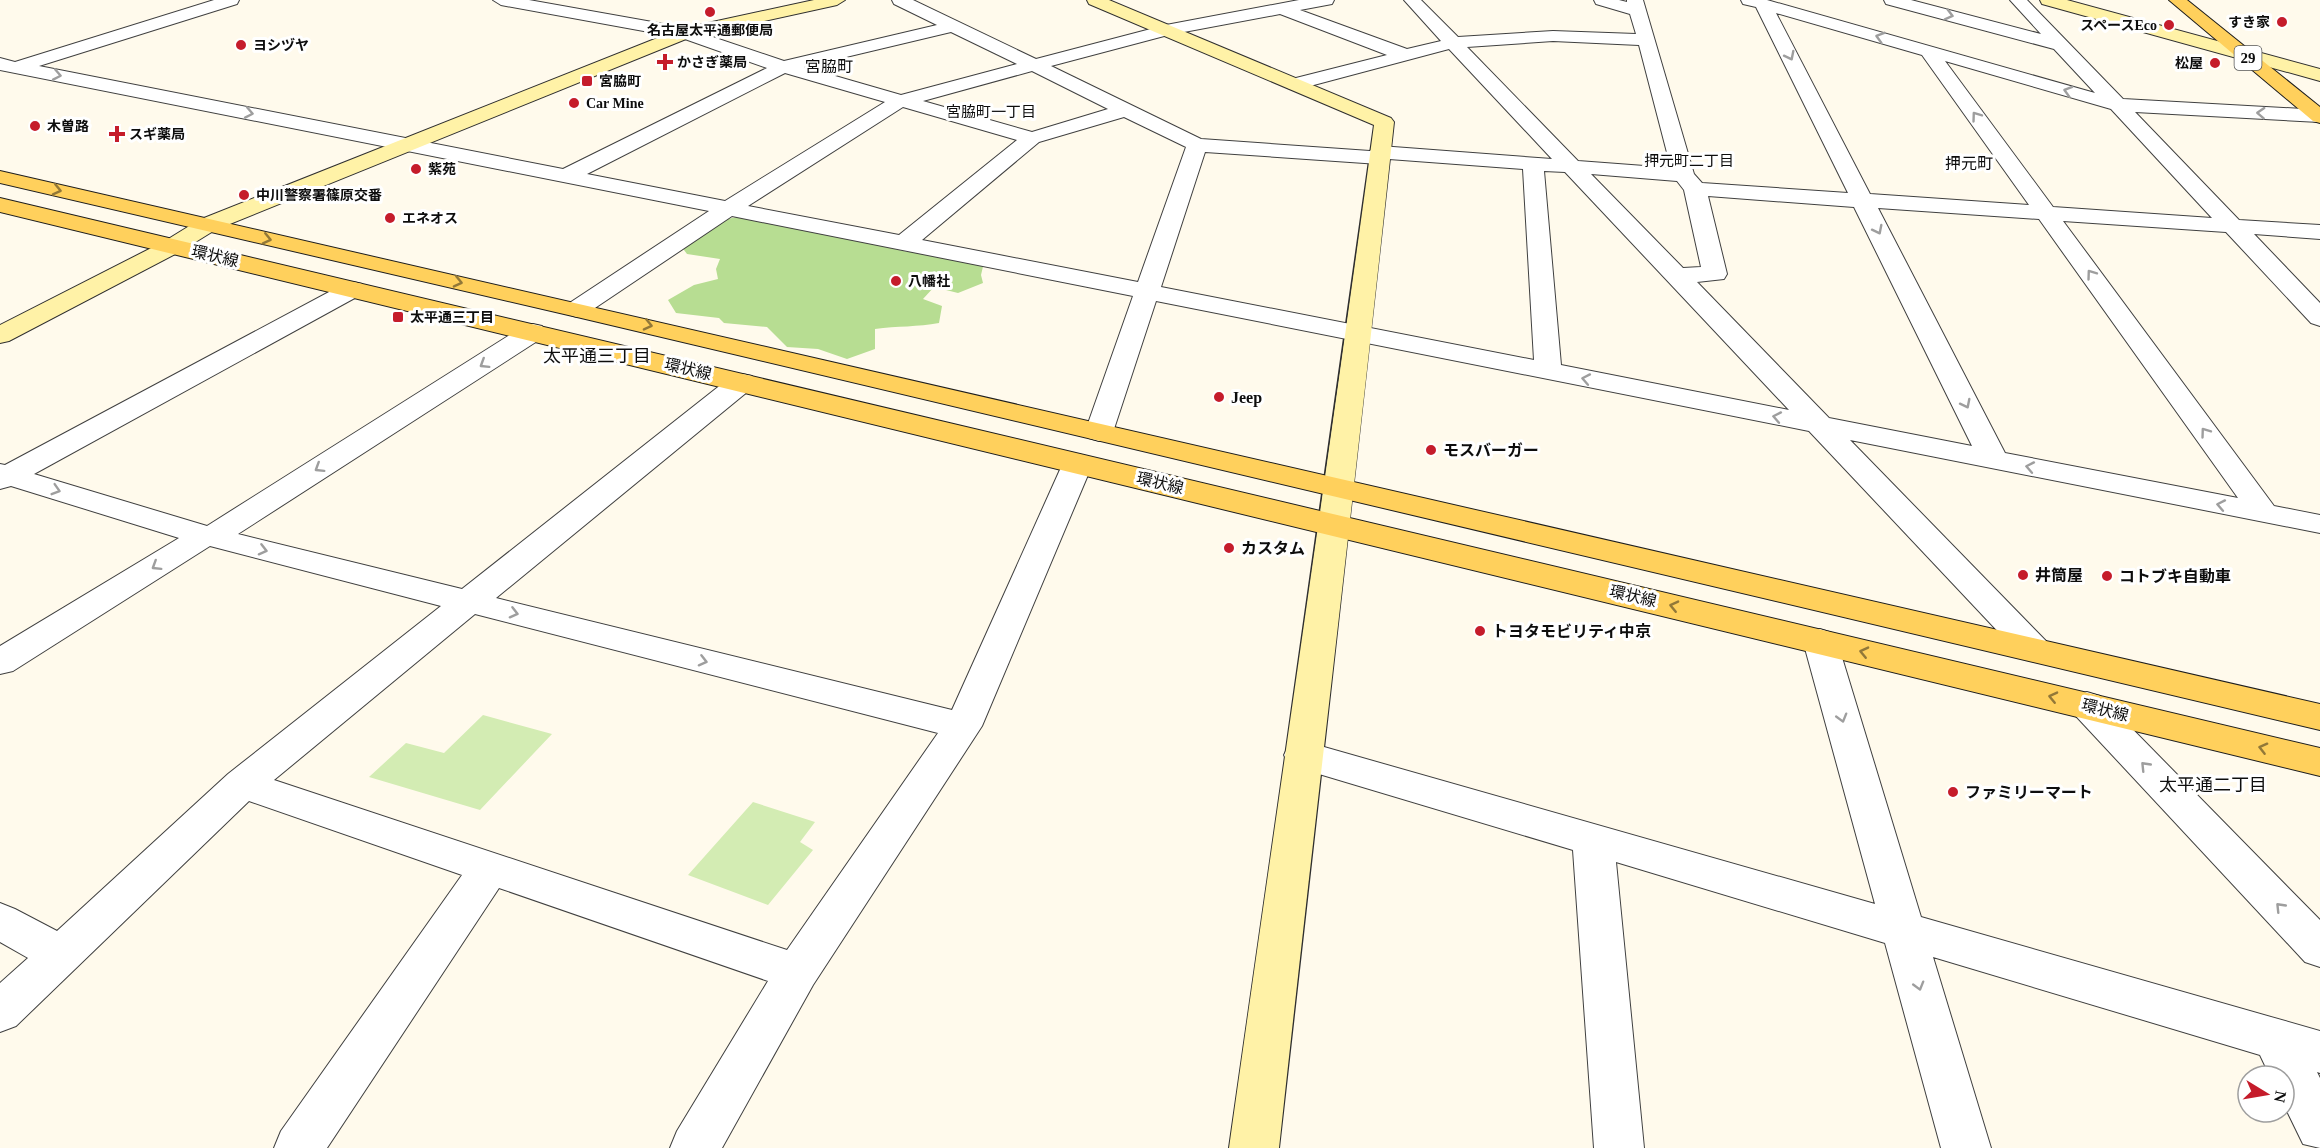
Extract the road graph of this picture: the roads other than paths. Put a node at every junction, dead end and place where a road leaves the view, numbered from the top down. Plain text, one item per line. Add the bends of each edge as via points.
1 (231, 0) edge
2 (501, 0) edge
3 (604, 0) edge
4 (837, 0) edge
5 (900, 0) edge
6 (1095, 0) edge
7 (1258, 0) edge
8 (1326, 0) edge
9 (1412, 0) edge
10 (1602, 0) edge
11 (1892, 0) edge
12 (2018, 0) edge
13 (2048, 0) edge
14 (2177, 0) edge
15 (2204, 0) edge
16 (1756, 2) edge
17 (1637, 6) edge
18 (1281, 9) junction
19 (555, 10) junction
20 (952, 26) junction
21 (1166, 30) junction
22 (686, 33) junction
23 (1647, 40) junction
24 (1453, 43) junction
25 (2061, 45) junction
26 (1928, 51) junction
27 (1405, 55) junction
28 (2244, 55) junction
29 (2281, 63) junction
30 (1034, 65) junction
31 (783, 67) junction
32 (6, 68) edge
33 (2320, 68) edge
34 (2320, 75) edge
35 (1294, 84) junction
36 (2320, 93) edge
37 (900, 101) junction
38 (2118, 105) junction
39 (1126, 110) junction
40 (2320, 116) edge
41 (1032, 138) junction
42 (409, 144) junction
43 (1197, 145) junction
44 (1380, 155) junction
45 (1533, 164) junction
46 (1570, 166) junction
47 (566, 176) junction
48 (0, 177) edge
49 (1689, 182) junction
50 (1863, 201) junction
51 (0, 205) edge
52 (729, 208) junction
53 (2047, 213) junction
54 (207, 225) junction
55 (2232, 226) junction
56 (2320, 232) edge
57 (904, 243) junction
58 (173, 246) junction
59 (1676, 276) junction
60 (353, 289) junction
61 (1148, 292) junction
62 (577, 309) junction
63 (2320, 318) edge
64 (533, 332) junction
65 (1358, 334) junction
66 (0, 335) edge
67 (1548, 372) junction
68 (742, 382) junction
69 (1819, 425) junction
70 (1088, 448) junction
71 (1994, 460) junction
72 (3, 476) edge
73 (1340, 488) junction
74 (2264, 513) junction
75 (2320, 524) edge
76 (1334, 525) junction
77 (208, 536) junction
78 (471, 603) junction
79 (1820, 641) junction
80 (2034, 649) junction
81 (0, 662) edge
82 (2087, 705) junction
83 (2320, 717) edge
84 (963, 726) junction
85 (1304, 755) junction
86 (2320, 762) edge
87 (242, 784) junction
88 (1593, 839) junction
89 (490, 867) junction
90 (0, 921) edge
91 (1903, 930) junction
92 (2320, 949) edge
93 (61, 955) junction
94 (797, 972) junction
95 (0, 1012) edge
96 (2276, 1039) junction
97 (2320, 1052) edge
98 (2320, 1128) edge
99 (299, 1148) edge
100 (695, 1148) edge
101 (1254, 1148) edge
102 (1619, 1148) edge
103 (1966, 1148) edge

1 - 32 street
2 - 19 street
3 - 19 street
4 - 22 street
5 - 20 street
6 - 21 street
7 - 18 street
8 - 18 street
9 - 24 street
10 - 17 street
11 -> 25 street
12 - 25 street
13 - 28 street
14 - 28 main road, 29
15 - 29 main road, 29
26 -> 16 street
16 -> 50 street
17 - 23 street
18 - 21 street
18 - 27 street
19 - 22 street
20 - 30 street
20 - 31 street
21 - 30 street
21 - 35 street
22 - 31 street
22 - 42 street
23 - 24 street via 1553,36
23 - 49 street
24 - 27 street
24 - 46 street
25 - 38 street
38 -> 26 street
53 -> 26 street
27 - 35 street
28 - 29 street
28 - 40 main road, 29
29 - 33 street
29 - 34 street
29 - 36 main road, 29
30 - 37 street
30 - 39 street
31 - 37 street
31 - 47 street
32 -> 42 street
35 - 44 street via 1384,122
37 - 41 street
37 - 52 street
40 -> 38 street
38 - 55 street
39 - 41 street
39 - 43 street
41 - 57 street
42 - 47 street
42 - 54 street
43 - 44 street
43 - 61 street
44 - 45 street
44 - 65 street
45 - 46 street
45 - 67 street
46 - 49 street
46 - 59 street
47 - 52 street
48 -> 54 main road, 環状線
49 - 50 street
49 - 59 street via 1715,274
50 - 53 street
50 -> 71 street
51 - 58 main road, 環状線
52 - 57 street
52 - 62 street
53 - 55 street
74 -> 53 street
54 - 58 street
54 -> 62 main road, 環状線
55 - 56 street
55 - 63 street
57 - 61 street
58 - 60 main road, 環状線
58 - 66 street
59 - 69 street
60 - 64 main road, 環状線
60 - 72 street
61 - 65 street
61 - 70 street
62 -> 70 main road, 環状線
64 - 68 main road, 環状線
64 -> 77 street
65 - 67 street
65 - 73 street
69 -> 67 street
68 - 70 main road, 環状線
68 - 78 street
69 - 71 street
69 - 80 street
70 - 73 main road, 環状線
70 - 76 main road, 環状線
70 - 84 street
74 -> 71 street
72 -> 77 street
73 - 76 street
73 - 80 main road, 環状線
74 - 75 street
79 -> 76 main road, 環状線
76 - 85 street
77 -> 78 street
77 -> 81 street
78 -> 84 street
78 - 87 street
82 -> 79 main road, 環状線
79 -> 91 street
80 - 83 main road, 環状線
86 -> 82 main road, 環状線
92 -> 82 street
84 - 94 street
85 - 88 street
85 - 101 street
87 - 89 street
87 - 93 street
88 - 91 street
88 - 102 street
89 - 94 street
89 - 99 street
90 - 93 street
91 - 96 street
91 -> 103 street
93 - 95 street
94 - 100 street
96 - 97 street
96 - 98 street

